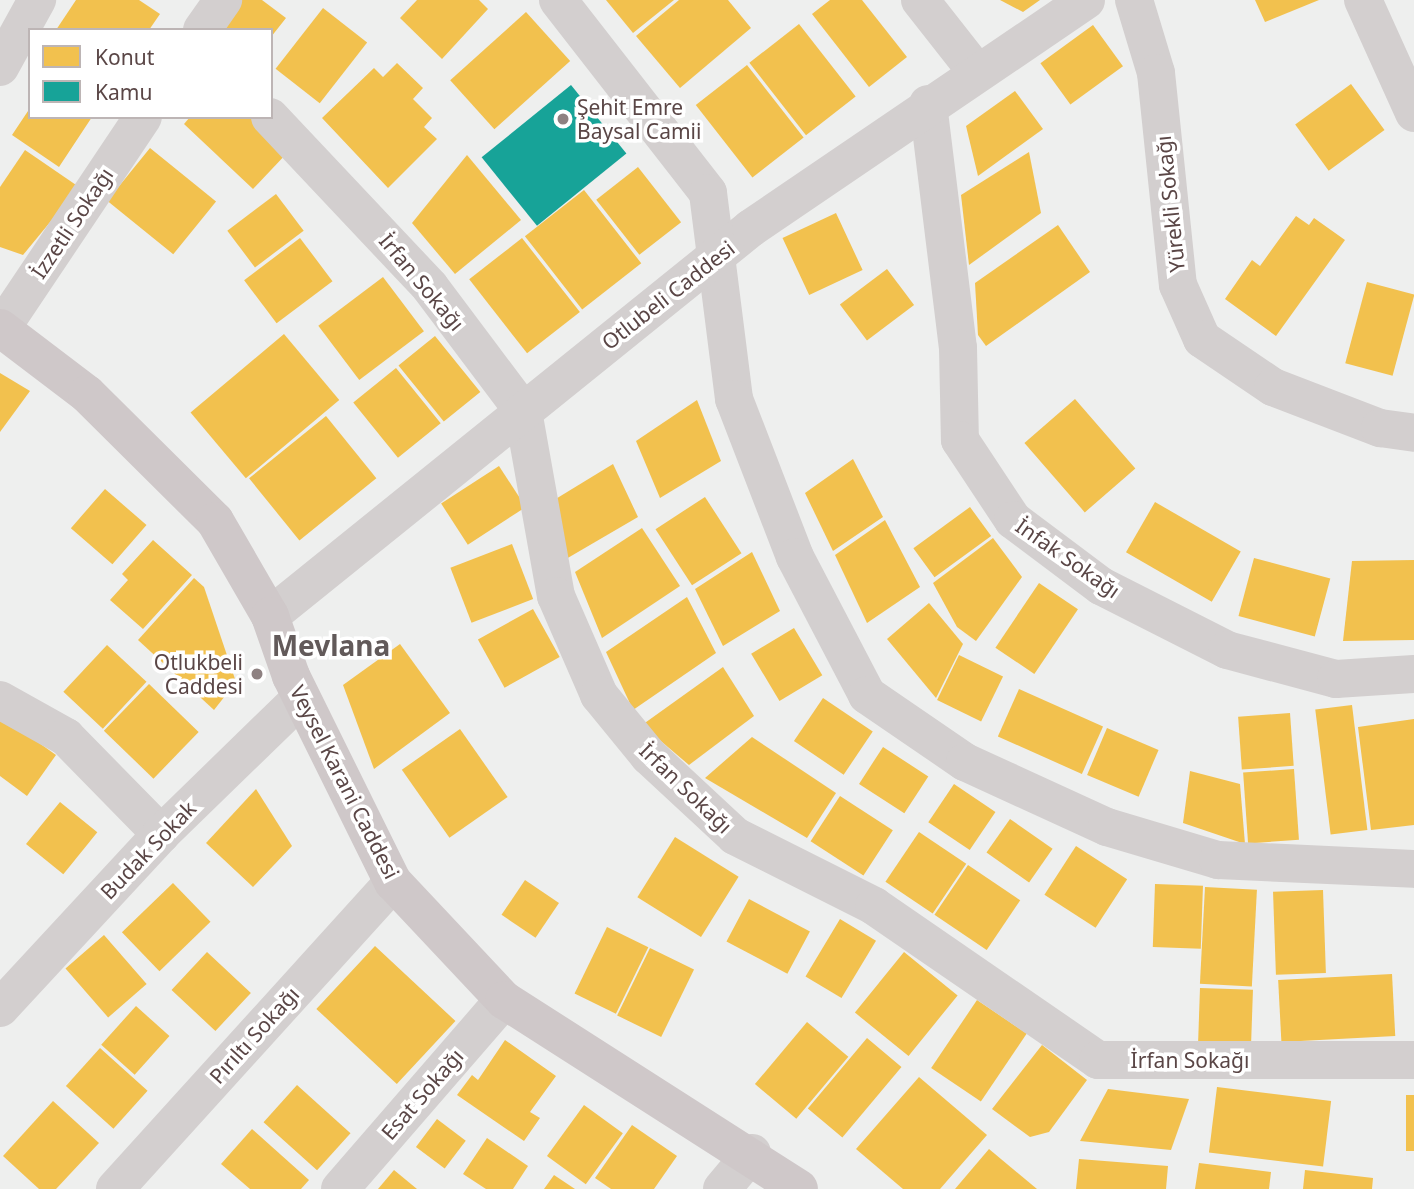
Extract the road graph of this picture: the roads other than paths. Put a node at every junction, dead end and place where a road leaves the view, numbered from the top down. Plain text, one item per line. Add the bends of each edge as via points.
1 (37, 0) edge
2 (223, 0) edge
3 (558, 0) edge
4 (920, 0) edge
5 (1086, 0) edge
6 (1134, 0) edge
7 (1363, 0) edge
8 (203, 28) edge
9 (2, 60) edge
10 (975, 71) junction
11 (928, 104) junction
12 (1414, 113) edge
13 (142, 119) edge
14 (272, 119) edge
15 (713, 259) junction
16 (1, 329) edge
17 (523, 411) junction
18 (1414, 433) edge
19 (270, 616) junction
20 (1414, 674) edge
21 (301, 698) junction
22 (0, 700) edge
23 (161, 834) junction
24 (1414, 869) edge
25 (393, 881) junction
26 (504, 1000) junction
27 (0, 1008) edge
28 (1414, 1060) edge
29 (752, 1153) junction
30 (115, 1189) edge
31 (340, 1189) edge
32 (722, 1189) edge
33 (799, 1189) edge

1 - 9 street
2 - 8 street
3 - 15 street via 708,192
4 - 10 street
5 - 10 street, Otlubeli Caddesi
6 - 18 street, Yürekli Sokağı via 1156,73 1178,285 1202,339 1273,387 1380,428
7 - 12 street
10 - 11 street, Otlubeli Caddesi
11 - 15 street, Otlubeli Caddesi
11 - 20 street, İnfak Sokağı via 958,348 960,440 1013,520 1101,586 1227,650 1336,679
13 - 16 street, İzzetli Sokağı
14 - 17 street, İrfan Sokağı via 430,287
15 - 17 street, Otlubeli Caddesi
15 - 24 street via 734,398 795,556 867,695 965,762 1107,827 1217,860
16 - 19 main road, Veysel Karani Caddesi via 87,394 215,521
17 - 19 street, Otlubeli Caddesi
17 - 28 street, İrfan Sokağı via 556,596 600,695 649,756 735,836 874,906 1098,1060
19 - 21 main road, Veysel Karani Caddesi
21 - 23 street, Budak Sokak
21 - 25 main road, Veysel Karani Caddesi
22 - 23 street via 66,737
23 - 27 street, Budak Sokak
25 - 26 main road, Veysel Karani Caddesi
25 - 30 street, Pırıltı Sokağı
26 - 29 main road, Veysel Karani Caddesi
26 - 31 street, Esat Sokağı
29 - 32 street
29 - 33 main road, Veysel Karani Caddesi

